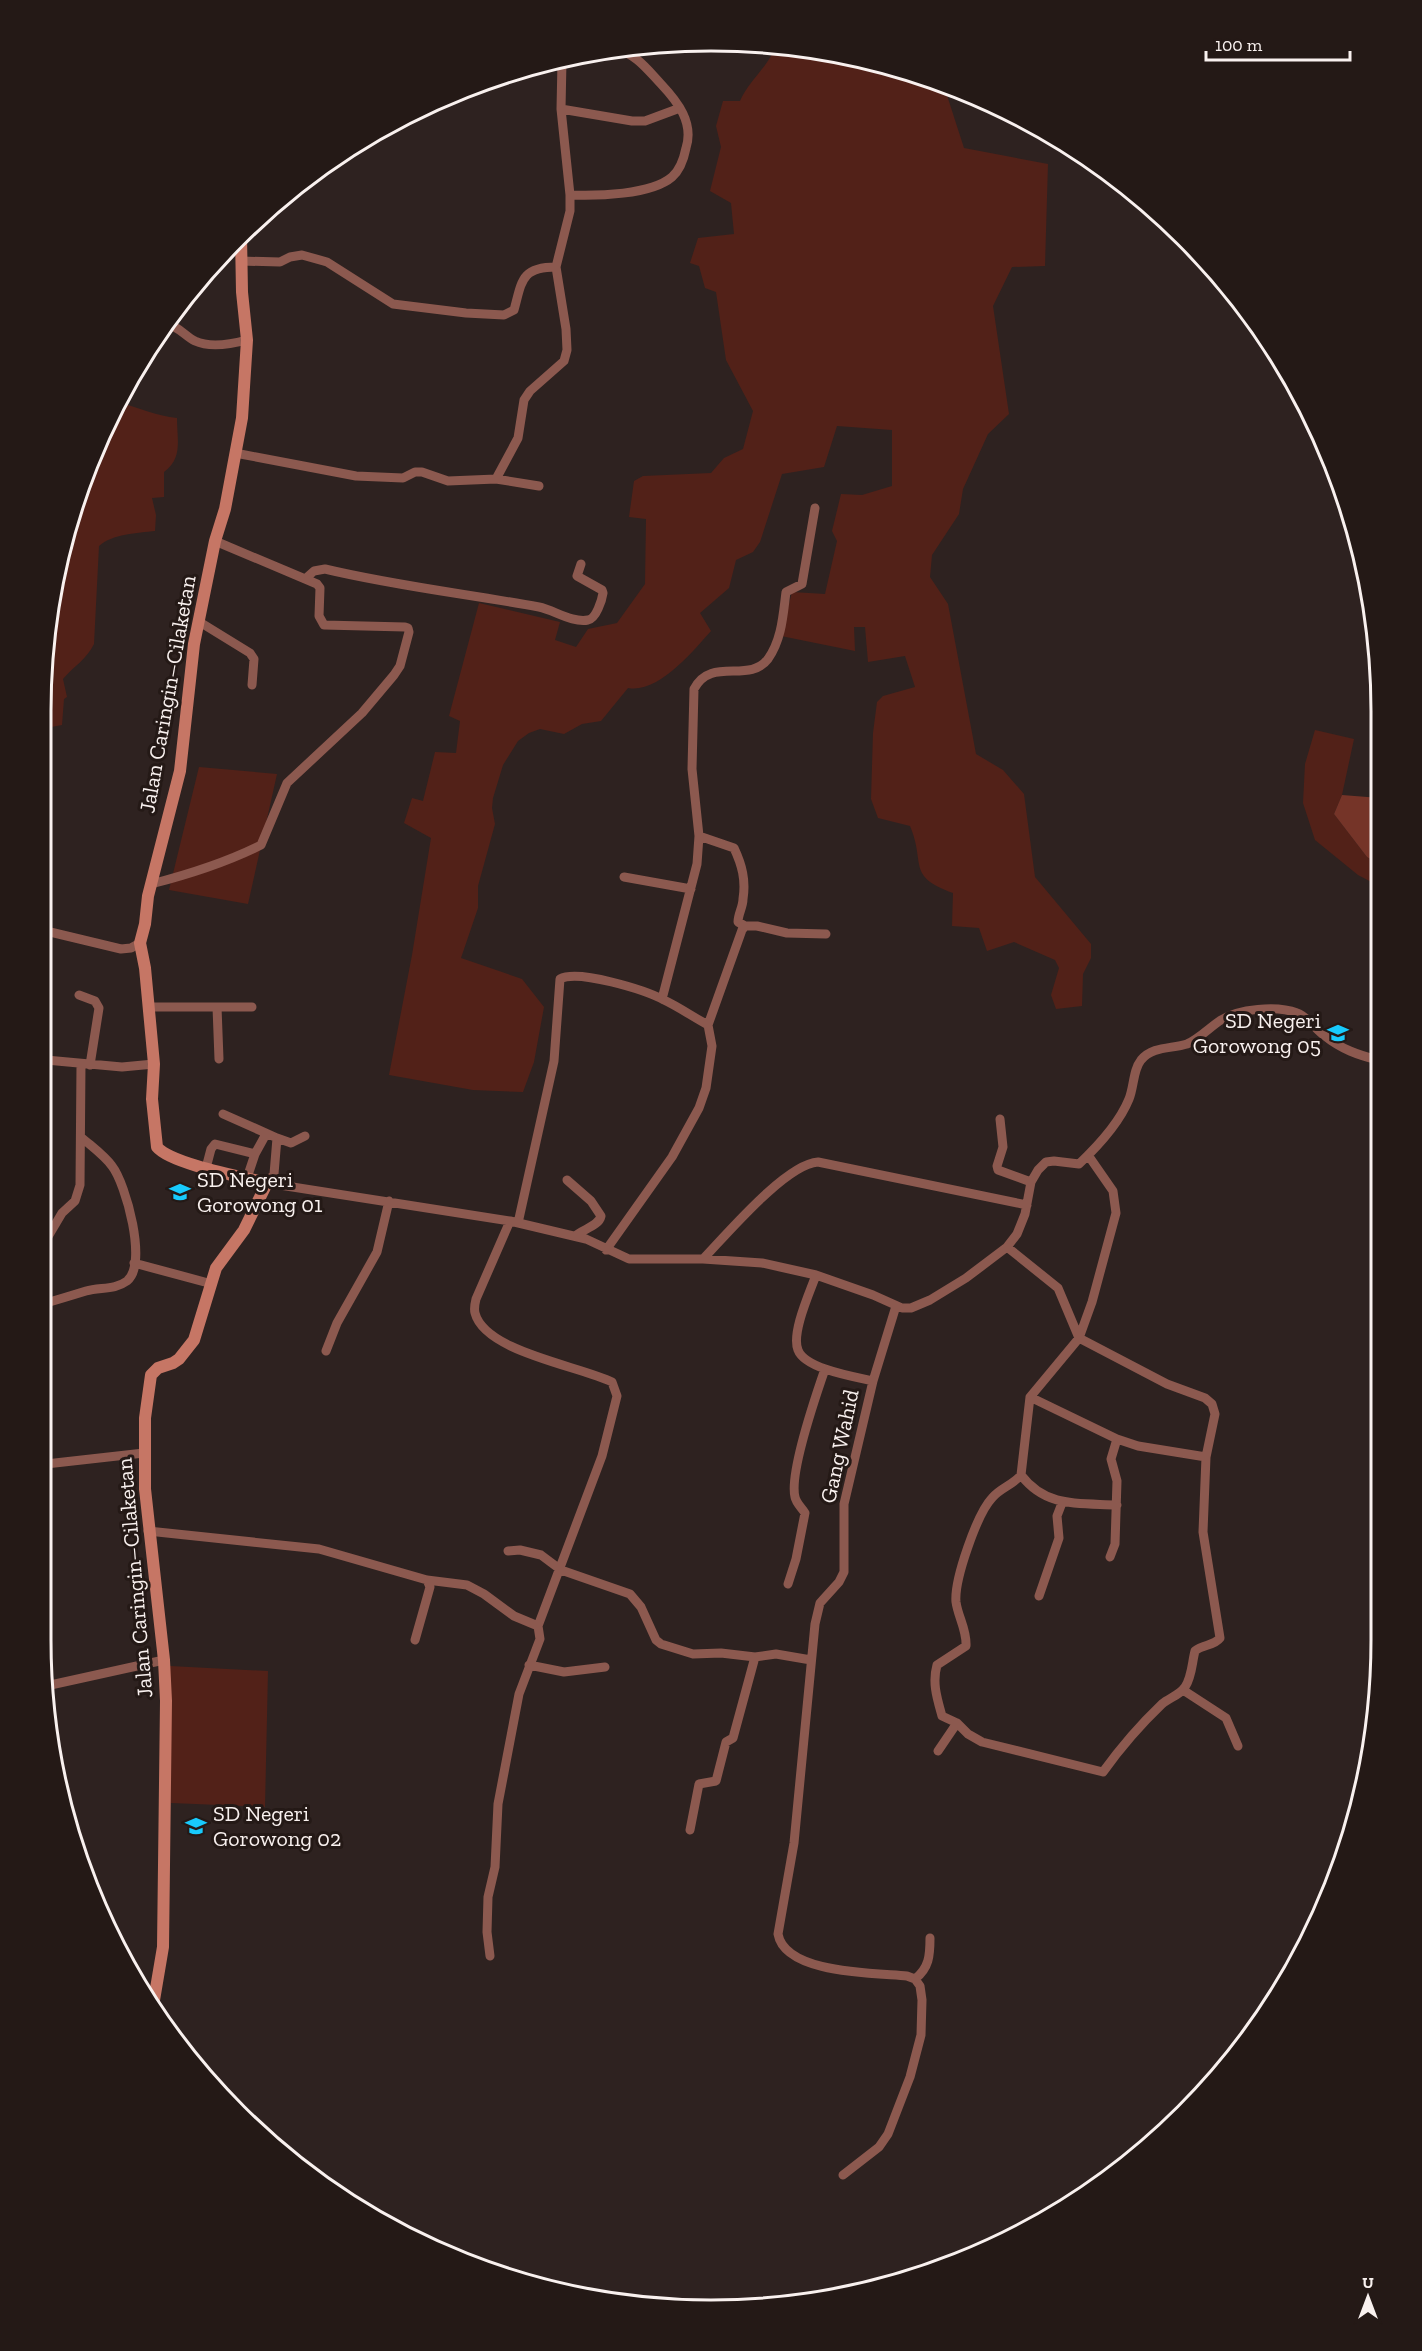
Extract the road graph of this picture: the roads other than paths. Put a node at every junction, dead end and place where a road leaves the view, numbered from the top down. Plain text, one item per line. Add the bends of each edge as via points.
1 (634, 56) edge
2 (562, 68) edge
3 (680, 108) junction
4 (561, 109) junction
5 (570, 195) junction
6 (241, 247) edge
7 (241, 261) junction
8 (556, 267) junction
9 (175, 326) edge
10 (247, 340) junction
11 (235, 453) junction
12 (496, 479) junction
13 (539, 486) dead end
14 (815, 508) dead end
15 (215, 541) junction
16 (581, 564) dead end
17 (305, 579) junction
18 (198, 621) junction
19 (252, 685) dead end
20 (699, 836) junction
21 (624, 877) dead end
22 (151, 884) junction
23 (691, 889) junction
24 (746, 926) junction
25 (51, 932) edge
26 (826, 934) dead end
27 (140, 943) junction
28 (79, 995) dead end
29 (662, 999) junction
30 (149, 1007) junction
31 (217, 1007) junction
32 (252, 1007) dead end
33 (708, 1025) junction
34 (1371, 1058) edge
35 (219, 1059) dead end
36 (51, 1061) edge
37 (154, 1064) junction
38 (85, 1065) junction
39 (223, 1114) dead end
40 (1000, 1119) dead end
41 (266, 1134) junction
42 (305, 1136) dead end
43 (81, 1137) junction
44 (277, 1138) junction
45 (255, 1154) junction
46 (1088, 1155) junction
47 (206, 1168) junction
48 (247, 1178) junction
49 (567, 1180) dead end
50 (1031, 1182) junction
51 (267, 1183) junction
52 (389, 1201) junction
53 (1027, 1205) junction
54 (514, 1222) junction
55 (51, 1232) edge
56 (575, 1236) junction
57 (1007, 1247) junction
58 (606, 1250) junction
59 (704, 1258) junction
60 (134, 1263) junction
61 (816, 1275) junction
62 (212, 1284) junction
63 (51, 1301) edge
64 (896, 1306) junction
65 (1079, 1338) junction
66 (326, 1351) dead end
67 (825, 1369) junction
68 (873, 1381) junction
69 (1030, 1397) junction
70 (1117, 1439) junction
71 (144, 1454) junction
72 (1206, 1457) junction
73 (51, 1463) edge
74 (1021, 1475) junction
75 (1062, 1503) junction
76 (1117, 1505) junction
77 (148, 1531) junction
78 (508, 1551) dead end
79 (1110, 1557) dead end
80 (561, 1569) junction
81 (427, 1580) junction
82 (788, 1584) dead end
83 (1039, 1596) dead end
84 (538, 1626) junction
85 (415, 1640) dead end
86 (755, 1657) junction
87 (164, 1660) junction
88 (811, 1660) junction
89 (529, 1665) junction
90 (605, 1667) dead end
91 (52, 1685) edge
92 (1183, 1690) junction
93 (957, 1723) junction
94 (1238, 1746) dead end
95 (938, 1751) dead end
96 (690, 1830) dead end
97 (930, 1938) dead end
98 (490, 1956) dead end
99 (915, 1980) junction
100 (153, 1993) edge
101 (843, 2175) dead end

1 - 3 street
2 - 4 street
3 - 4 street via 645,121
3 - 5 street via 690,138 674,176 617,195
4 - 5 street
5 - 8 street via 570,211
6 - 7 street, Jalan Caringin–Cilaketan
7 - 8 street via 280,262 302,255 327,262 393,304 504,315 514,310 521,284 529,272
7 - 10 street, Jalan Caringin–Cilaketan
8 - 12 street via 566,328 564,361 524,400 518,438
9 - 10 street via 196,342 232,344
10 - 11 street, Jalan Caringin–Cilaketan via 242,417
11 - 12 street via 356,476 403,478 422,472 448,481
11 - 15 street, Jalan Caringin–Cilaketan
12 - 13 street
14 - 20 street via 802,584 786,592 780,636 767,661 756,668 709,673 694,689 692,769
15 - 17 street
15 - 18 street, Jalan Caringin–Cilaketan
16 - 17 street via 577,576 603,593 587,621 543,608 325,569 314,571
17 - 22 street via 320,588 319,616 324,625 408,628 400,666 362,713 287,783 261,845 197,872
18 - 19 street via 250,653 254,659
18 - 22 street, Jalan Caringin–Cilaketan via 180,771
20 - 23 street
20 - 24 street via 734,848 744,880 738,922
21 - 23 street
22 - 27 street, Jalan Caringin–Cilaketan
23 - 29 street
24 - 26 street
24 - 33 street
25 - 27 street via 121,949
27 - 30 street, Jalan Caringin–Cilaketan
28 - 38 street via 95,1001 99,1008
29 - 33 street
29 - 54 street via 591,977 560,979 554,1061
30 - 31 street
30 - 37 street, Jalan Caringin–Cilaketan
31 - 32 street
31 - 35 street
33 - 58 street via 712,1047 699,1108 672,1157
34 - 46 street via 1349,1052 1296,1013 1234,1013 1189,1043 1157,1050 1141,1061 1128,1102
36 - 38 street
37 - 38 street
37 - 47 street, Jalan Caringin–Cilaketan via 152,1099 157,1147 171,1157
38 - 43 street
39 - 41 street
40 - 50 street via 1003,1147 998,1170
41 - 44 street
41 - 45 street
42 - 44 street via 291,1143
43 - 55 street via 78,1193
43 - 60 street via 112,1166 126,1196 135,1230
44 - 51 street via 274,1173
45 - 47 street via 215,1144
45 - 48 street
46 - 50 street via 1079,1164 1046,1162
46 - 65 street via 1109,1182 1117,1207
47 - 48 street, Jalan Caringin–Cilaketan
48 - 51 street, Jalan Caringin–Cilaketan
49 - 56 street via 602,1216
50 - 53 street
51 - 52 street
51 - 62 street, Jalan Caringin–Cilaketan via 244,1230 216,1268
52 - 54 street
52 - 66 street via 377,1252 337,1323
53 - 57 street via 1017,1234
53 - 59 street via 818,1162 806,1163 766,1194
54 - 56 street
54 - 80 street via 476,1299 474,1312 499,1340 608,1380 617,1396 602,1456
56 - 58 street
57 - 64 street via 930,1300 911,1308
57 - 65 street via 1058,1288
58 - 59 street via 629,1259
59 - 61 street via 762,1263
60 - 62 street
60 - 63 street via 130,1276 117,1286
61 - 64 street
61 - 67 street via 798,1328 797,1349 801,1356
62 - 71 street, Jalan Caringin–Cilaketan via 194,1340 179,1359 151,1375
64 - 68 street, Gang Wahid
65 - 69 street
65 - 72 street via 1212,1404 1215,1414
67 - 68 street
67 - 82 street via 811,1408 794,1481 795,1499 805,1513
68 - 88 street, Gang Wahid via 844,1504 844,1572 820,1603
69 - 70 street
69 - 74 street
70 - 72 street
70 - 76 street via 1111,1460 1117,1481
71 - 73 street
71 - 77 street, Jalan Caringin–Cilaketan
72 - 92 street via 1203,1532 1220,1638 1195,1651
74 - 75 street via 1041,1495
74 - 93 street via 989,1500 958,1575 956,1602 966,1646 937,1665 935,1674 942,1716
75 - 76 street
75 - 83 street via 1057,1516 1059,1538
76 - 79 street via 1116,1544
77 - 81 street via 319,1549
77 - 87 street, Jalan Caringin–Cilaketan
78 - 80 street via 541,1555
80 - 84 street
80 - 86 street via 630,1594 661,1644 693,1654
81 - 84 street via 467,1585 514,1616
81 - 85 street via 430,1587
84 - 89 street via 540,1639
86 - 88 street via 776,1654
86 - 96 street via 733,1738 726,1742 716,1781 699,1784
87 - 91 street
87 - 100 street, Jalan Caringin–Cilaketan via 165,1894 163,1947
88 - 99 street, Gang Wahid via 794,1843 778,1934 780,1942 786,1952 835,1970
89 - 90 street via 564,1672
89 - 98 street via 513,1718 498,1804 495,1867 488,1897
92 - 93 street via 1165,1701 1122,1744 1103,1772 982,1742
92 - 94 street via 1226,1718
93 - 95 street
97 - 99 street via 930,1959
99 - 101 street via 922,2000 921,2035 910,2077 888,2134 879,2147

